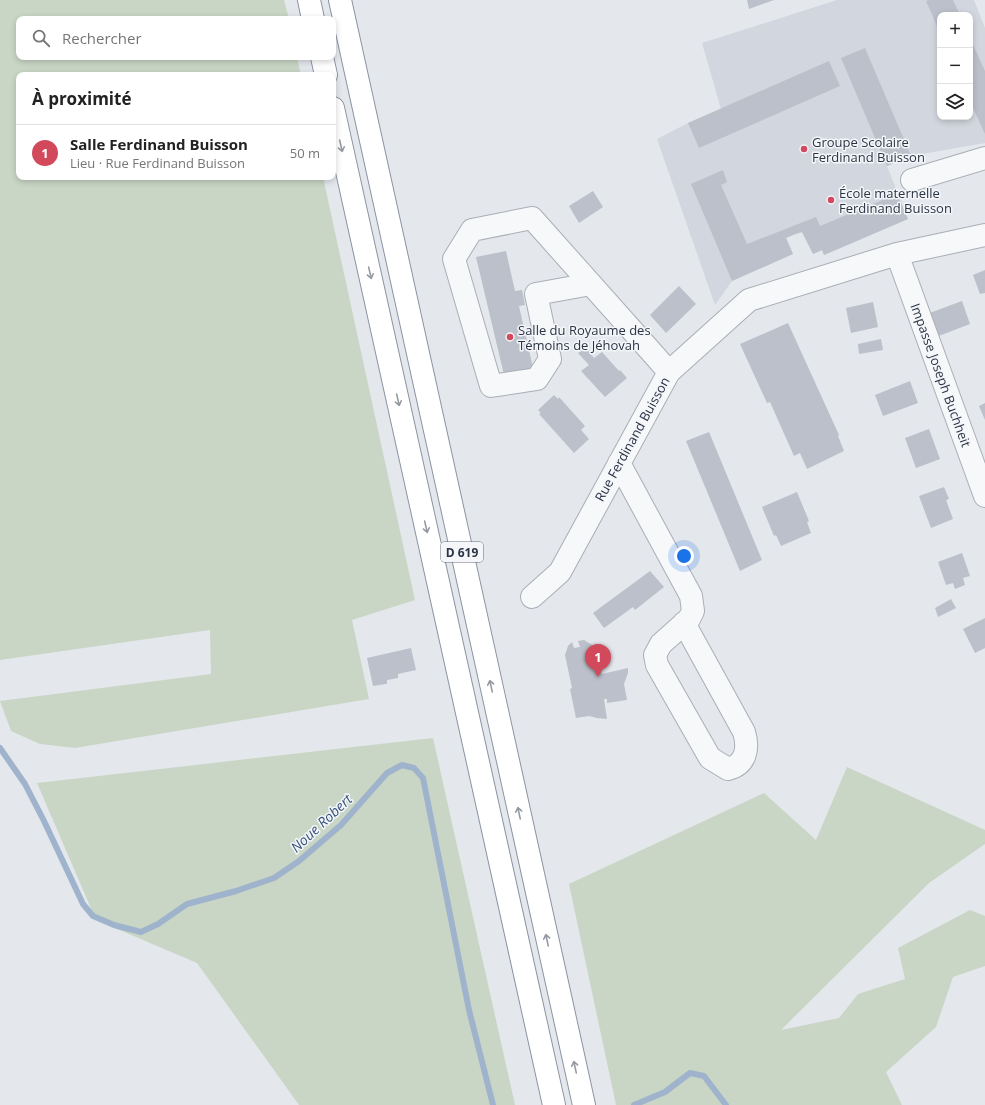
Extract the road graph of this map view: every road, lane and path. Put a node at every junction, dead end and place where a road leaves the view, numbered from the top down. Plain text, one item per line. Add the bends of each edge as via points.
1 (309, 0) edge
2 (340, 0) edge
3 (312, 16) edge
4 (323, 60) edge
5 (325, 72) edge
6 (336, 122) edge
7 (985, 158) edge
8 (912, 180) dead end
9 (985, 235) edge
10 (897, 254) junction
11 (591, 284) junction
12 (669, 372) junction
13 (619, 463) junction
14 (985, 496) edge
15 (532, 597) dead end
16 (684, 623) junction
17 (554, 1105) edge
18 (584, 1105) edge

1 - 3 highway
18 -> 2 highway, D 619
4 - 5 highway
6 -> 17 highway, D 619
7 - 8 street
9 - 10 street, Rue Ferdinand Buisson
10 - 12 street, Rue Ferdinand Buisson via 749,300
10 - 14 street, Impasse Joseph Buchheit
11 - 11 street via 536,294 550,359 537,379 491,386 454,259 472,230 532,218
11 - 12 street
12 - 13 street, Rue Ferdinand Buisson
13 - 15 street, Rue Ferdinand Buisson via 560,572
13 - 16 street via 691,596 693,611
16 - 16 street via 661,644 655,655 657,665 710,758 728,769 736,768 743,758 747,743 744,732

